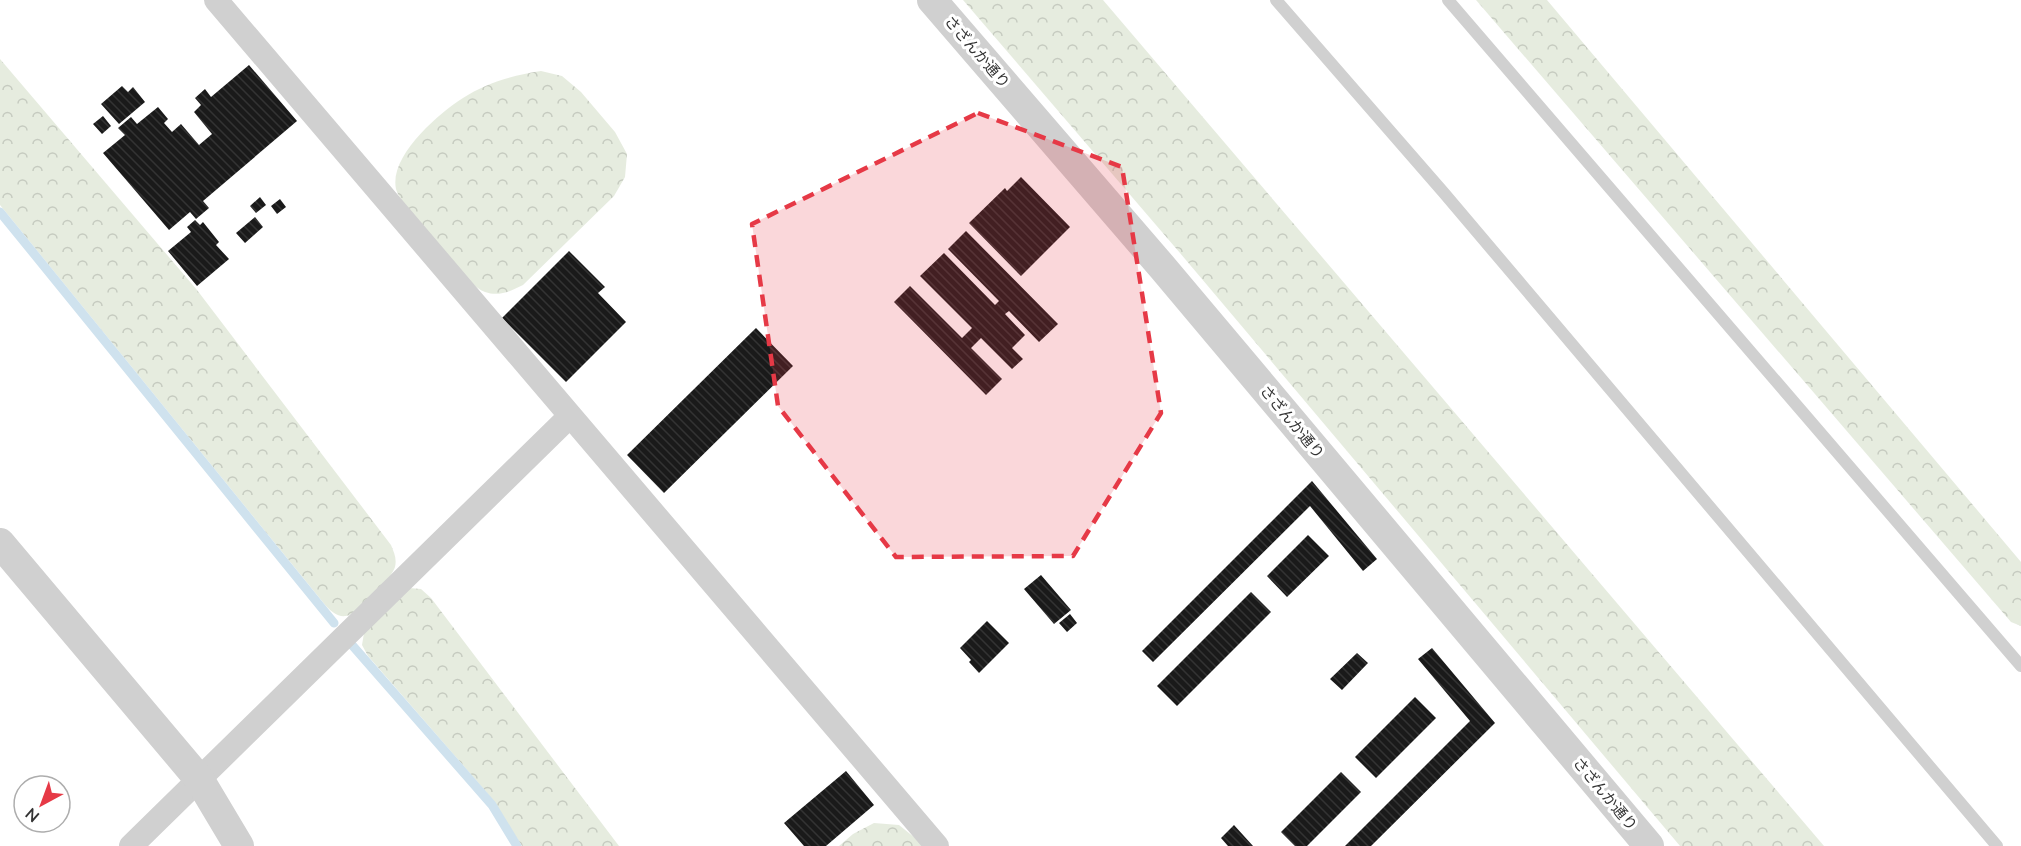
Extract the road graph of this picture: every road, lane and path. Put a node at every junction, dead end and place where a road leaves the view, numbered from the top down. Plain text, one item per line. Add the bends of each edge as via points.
1 (216, 0) edge
2 (932, 0) edge
3 (1276, 0) edge
4 (1448, 0) edge
5 (570, 416) junction
6 (0, 543) edge
7 (2021, 666) edge
8 (199, 779) junction
9 (131, 846) edge
10 (238, 846) edge
11 (937, 846) edge
12 (1649, 846) edge
13 (1997, 846) edge

1 - 5 street
2 - 12 street, さざんか通り
3 - 13 lane
4 - 7 lane
5 - 8 street
5 - 11 street
6 - 8 street
8 - 9 street
8 - 10 street

